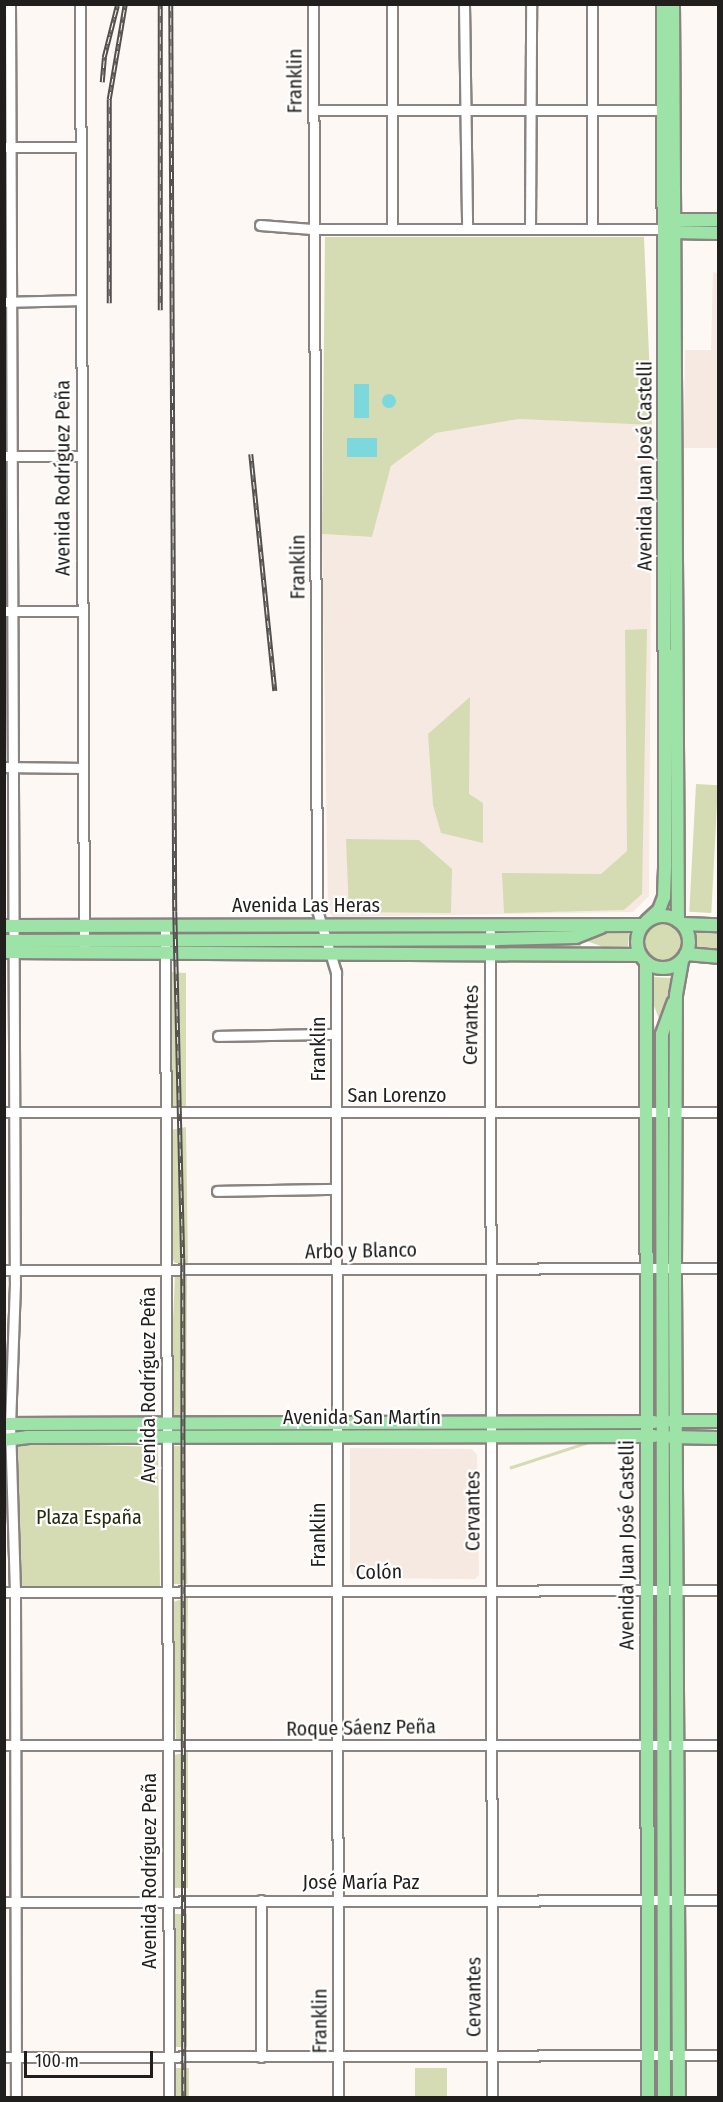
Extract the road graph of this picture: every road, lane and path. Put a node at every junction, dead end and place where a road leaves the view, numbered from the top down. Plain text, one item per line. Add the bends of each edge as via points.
1 (10, 4) edge
2 (80, 4) edge
3 (313, 4) edge
4 (392, 4) edge
5 (464, 4) edge
6 (531, 4) edge
7 (592, 4) edge
8 (663, 4) edge
9 (673, 4) edge
10 (313, 110) junction
11 (669, 110) junction
12 (392, 111) junction
13 (465, 111) junction
14 (592, 111) junction
15 (530, 112) junction
16 (8, 147) edge
17 (80, 147) junction
18 (718, 220) edge
19 (260, 225) dead end
20 (670, 226) junction
21 (392, 227) junction
22 (592, 228) junction
23 (312, 229) junction
24 (466, 229) junction
25 (530, 229) junction
26 (718, 233) edge
27 (80, 300) junction
28 (8, 302) edge
29 (8, 456) edge
30 (81, 456) junction
31 (9, 611) edge
32 (82, 611) junction
33 (9, 767) edge
34 (81, 768) junction
35 (645, 923) junction
36 (680, 923) junction
37 (165, 924) junction
38 (320, 924) junction
39 (491, 924) junction
40 (608, 925) junction
41 (718, 925) edge
42 (9, 926) edge
43 (84, 926) junction
44 (576, 937) junction
45 (490, 939) junction
46 (327, 940) junction
47 (84, 946) junction
48 (165, 946) junction
49 (9, 947) edge
50 (491, 952) junction
51 (605, 952) junction
52 (332, 953) junction
53 (684, 957) junction
54 (718, 957) edge
55 (643, 959) junction
56 (647, 993) junction
57 (676, 995) junction
58 (336, 1034) junction
59 (662, 1035) junction
60 (218, 1036) dead end
61 (9, 1112) edge
62 (646, 1112) junction
63 (661, 1112) junction
64 (676, 1112) junction
65 (718, 1112) edge
66 (335, 1113) junction
67 (489, 1113) junction
68 (165, 1114) junction
69 (336, 1189) junction
70 (217, 1191) dead end
71 (660, 1267) junction
72 (489, 1268) junction
73 (645, 1268) junction
74 (675, 1268) junction
75 (718, 1268) edge
76 (166, 1269) junction
77 (336, 1269) junction
78 (10, 1270) edge
79 (678, 1421) junction
80 (718, 1421) edge
81 (166, 1422) junction
82 (490, 1422) junction
83 (648, 1422) junction
84 (663, 1422) junction
85 (115, 1423) junction
86 (7, 1424) edge
87 (336, 1430) junction
88 (166, 1436) junction
89 (648, 1436) junction
90 (663, 1436) junction
91 (115, 1437) junction
92 (679, 1437) junction
93 (491, 1438) junction
94 (718, 1438) edge
95 (8, 1440) edge
96 (491, 1588) junction
97 (646, 1589) junction
98 (662, 1590) junction
99 (678, 1590) junction
100 (718, 1590) edge
101 (335, 1591) junction
102 (4, 1592) edge
103 (15, 1592) junction
104 (166, 1592) junction
105 (4, 1745) edge
106 (15, 1745) junction
107 (493, 1745) junction
108 (647, 1745) junction
109 (663, 1745) junction
110 (678, 1745) junction
111 (718, 1745) edge
112 (167, 1747) junction
113 (338, 1747) junction
114 (166, 1899) junction
115 (261, 1900) junction
116 (338, 1900) junction
117 (491, 1900) junction
118 (647, 1900) junction
119 (664, 1900) junction
120 (680, 1900) junction
121 (718, 1900) edge
122 (10, 1902) edge
123 (648, 2055) junction
124 (663, 2055) junction
125 (678, 2055) junction
126 (718, 2055) edge
127 (338, 2056) junction
128 (4, 2057) edge
129 (15, 2057) junction
130 (261, 2057) junction
131 (492, 2057) junction
132 (169, 2058) junction
133 (16, 2097) edge
134 (169, 2097) edge
135 (338, 2097) edge
136 (492, 2097) edge
137 (648, 2097) edge
138 (664, 2097) edge
139 (679, 2097) edge

1 - 16 street
2 - 17 street, Avenida Rodríguez Peña
3 - 10 street, Franklin
4 - 12 street
5 - 13 street
6 - 15 street
7 - 14 street
8 - 11 main road, Avenida Juan José Castelli
9 - 11 main road, Avenida Juan José Castelli
10 - 12 street
10 - 23 street, Franklin
11 - 14 street
11 - 20 main road, Avenida Juan José Castelli
12 - 13 street
12 - 21 street
13 - 15 street
13 - 24 street
14 - 15 street
14 - 22 street
15 - 25 street
16 - 17 street
16 - 28 street
17 - 27 street, Avenida Rodríguez Peña
18 - 20 main road
19 - 23 street
20 - 22 street
20 - 26 main road
20 - 35 main road, Avenida Juan José Castelli via 664,897 659,910
20 - 36 main road, Avenida Juan José Castelli
21 - 23 street
21 - 24 street
22 - 25 street
23 - 38 street, Franklin
24 - 25 street
27 - 28 street
27 - 30 street, Avenida Rodríguez Peña
28 - 29 street
29 - 30 street
29 - 31 street
30 - 32 street, Avenida Rodríguez Peña
31 - 32 street
31 - 33 street
32 - 34 street, Avenida Rodríguez Peña
33 - 34 street
33 - 42 street
34 - 43 street, Avenida Rodríguez Peña
35 - 36 main road via 663,916
35 - 40 main road, Avenida Las Heras
35 - 55 main road via 637,940
36 - 41 main road
36 - 53 main road via 688,936
37 - 38 main road, Avenida Las Heras
37 - 43 main road, Avenida Las Heras
37 - 48 street, Avenida Rodríguez Peña
38 - 39 main road, Avenida Las Heras
38 - 46 street, Franklin
39 - 40 main road, Avenida Las Heras
39 - 45 street, Cervantes
40 - 44 main road, Avenida Las Heras
42 - 43 main road, Avenida Las Heras
42 - 49 street
43 - 47 street, Avenida Rodríguez Peña
44 - 45 main road, Avenida Las Heras
44 - 51 main road, Avenida Las Heras
45 - 46 main road, Avenida Las Heras
45 - 50 street, Cervantes
46 - 48 main road, Avenida Las Heras
46 - 52 street, Franklin
47 - 48 main road, Avenida Las Heras
47 - 49 main road, Avenida Las Heras
48 - 52 main road, Avenida Las Heras
48 - 68 street, Avenida Rodríguez Peña
49 - 61 street
50 - 51 main road, Avenida Las Heras
50 - 52 main road, Avenida Las Heras
50 - 67 street, Cervantes
51 - 55 main road, Avenida Las Heras
52 - 58 street, Franklin
53 - 54 main road
53 - 55 main road via 664,968
53 - 57 main road, Avenida Juan José Castelli
55 - 56 main road, Avenida Juan José Castelli
56 - 59 main road, Avenida Juan José Castelli
56 - 62 main road, Avenida Juan José Castelli
57 - 59 main road, Avenida Juan José Castelli
57 - 64 main road, Avenida Juan José Castelli
58 - 60 street
58 - 66 street, Franklin
59 - 63 main road, Avenida Juan José Castelli
61 - 68 street, San Lorenzo
61 - 78 street
62 - 63 street, San Lorenzo
62 - 67 street, San Lorenzo
62 - 73 main road, Avenida Juan José Castelli
63 - 64 street, San Lorenzo
63 - 71 main road, Avenida Juan José Castelli
64 - 65 street, San Lorenzo
64 - 74 main road, Avenida Juan José Castelli
66 - 67 street, San Lorenzo
66 - 68 street, San Lorenzo
66 - 69 street, Franklin
67 - 72 street, Cervantes
68 - 76 street, Avenida Rodríguez Peña
69 - 70 street
69 - 77 street, Franklin
71 - 73 street, Arbo y Blanco
71 - 74 street, Arbo y Blanco
71 - 84 main road, Avenida Juan José Castelli
72 - 73 street, Arbo y Blanco
72 - 77 street, Arbo y Blanco
72 - 82 street, Cervantes
73 - 83 main road, Avenida Juan José Castelli
74 - 75 street, Arbo y Blanco
74 - 79 main road, Avenida Juan José Castelli
76 - 77 street, Arbo y Blanco
76 - 78 street, Arbo y Blanco
76 - 81 street, Avenida Rodríguez Peña
77 - 87 street, Franklin
78 - 86 street
79 - 80 main road, Avenida San Martín
79 - 84 main road, Avenida San Martín
79 - 92 main road, Avenida Juan José Castelli
81 - 85 main road, Avenida San Martín
81 - 87 main road, Avenida San Martín
81 - 88 street, Avenida Rodríguez Peña
82 - 83 main road, Avenida San Martín
82 - 87 main road, Avenida San Martín
82 - 93 street, Cervantes
83 - 84 main road, Avenida San Martín
83 - 89 main road, Avenida Juan José Castelli
84 - 90 main road, Avenida Juan José Castelli
85 - 86 main road, Avenida San Martín
85 - 91 main road
86 - 95 street
87 - 88 main road, Avenida San Martín
87 - 93 main road, Avenida San Martín
87 - 101 street, Franklin
88 - 91 main road, Avenida San Martín
88 - 104 street, Avenida Rodríguez Peña
89 - 90 main road, Avenida San Martín
89 - 93 main road, Avenida San Martín
89 - 97 main road, Avenida Juan José Castelli
90 - 92 main road, Avenida San Martín
90 - 98 main road, Avenida Juan José Castelli
91 - 95 main road, Avenida San Martín
92 - 94 main road, Avenida San Martín
92 - 99 main road, Avenida Juan José Castelli
93 - 96 street, Cervantes
95 - 103 street
96 - 97 street, Colón
96 - 101 street, Colón
96 - 107 street, Cervantes
97 - 98 street, Colón
97 - 108 main road, Avenida Juan José Castelli
98 - 99 street, Colón
98 - 109 main road, Avenida Juan José Castelli
99 - 100 street, Colón
99 - 110 main road, Avenida Juan José Castelli
101 - 104 street, Colón
101 - 113 street, Franklin
102 - 103 street, Colón
103 - 104 street, Colón
103 - 106 street
104 - 112 street, Avenida Rodríguez Peña
105 - 106 street, Roque Sáenz Peña
106 - 112 street, Roque Sáenz Peña
106 - 122 street
107 - 108 street, Roque Sáenz Peña
107 - 113 street, Roque Sáenz Peña
107 - 117 street, Cervantes
108 - 109 street, Roque Sáenz Peña
108 - 118 main road, Avenida Juan José Castelli
109 - 110 street, Roque Sáenz Peña
109 - 119 main road, Avenida Juan José Castelli
110 - 111 street, Roque Sáenz Peña
110 - 120 main road, Avenida Juan José Castelli
112 - 113 street, Roque Sáenz Peña
112 - 114 street, Avenida Rodríguez Peña
113 - 116 street, Franklin
114 - 115 street, José María Paz
114 - 122 street, José María Paz
114 - 132 street, Avenida Rodríguez Peña
115 - 116 street, José María Paz
115 - 130 street
116 - 117 street, José María Paz
116 - 127 street, Franklin
117 - 118 street, José María Paz
117 - 131 street, Cervantes
118 - 119 street, José María Paz
118 - 123 main road, Avenida Juan José Castelli
119 - 120 street, José María Paz
119 - 124 main road, Avenida Juan José Castelli
120 - 121 street, José María Paz
120 - 125 main road, Avenida Juan José Castelli
122 - 129 street
123 - 124 street
123 - 131 street
123 - 137 main road, Avenida Juan José Castelli
124 - 125 street
124 - 138 main road, Avenida Juan José Castelli
125 - 126 street
125 - 139 main road, Avenida Juan José Castelli
127 - 130 street
127 - 131 street
127 - 135 street, Franklin
128 - 129 street
129 - 132 street
129 - 133 street
130 - 132 street
131 - 136 street, Cervantes
132 - 134 street, Avenida Rodríguez Peña

